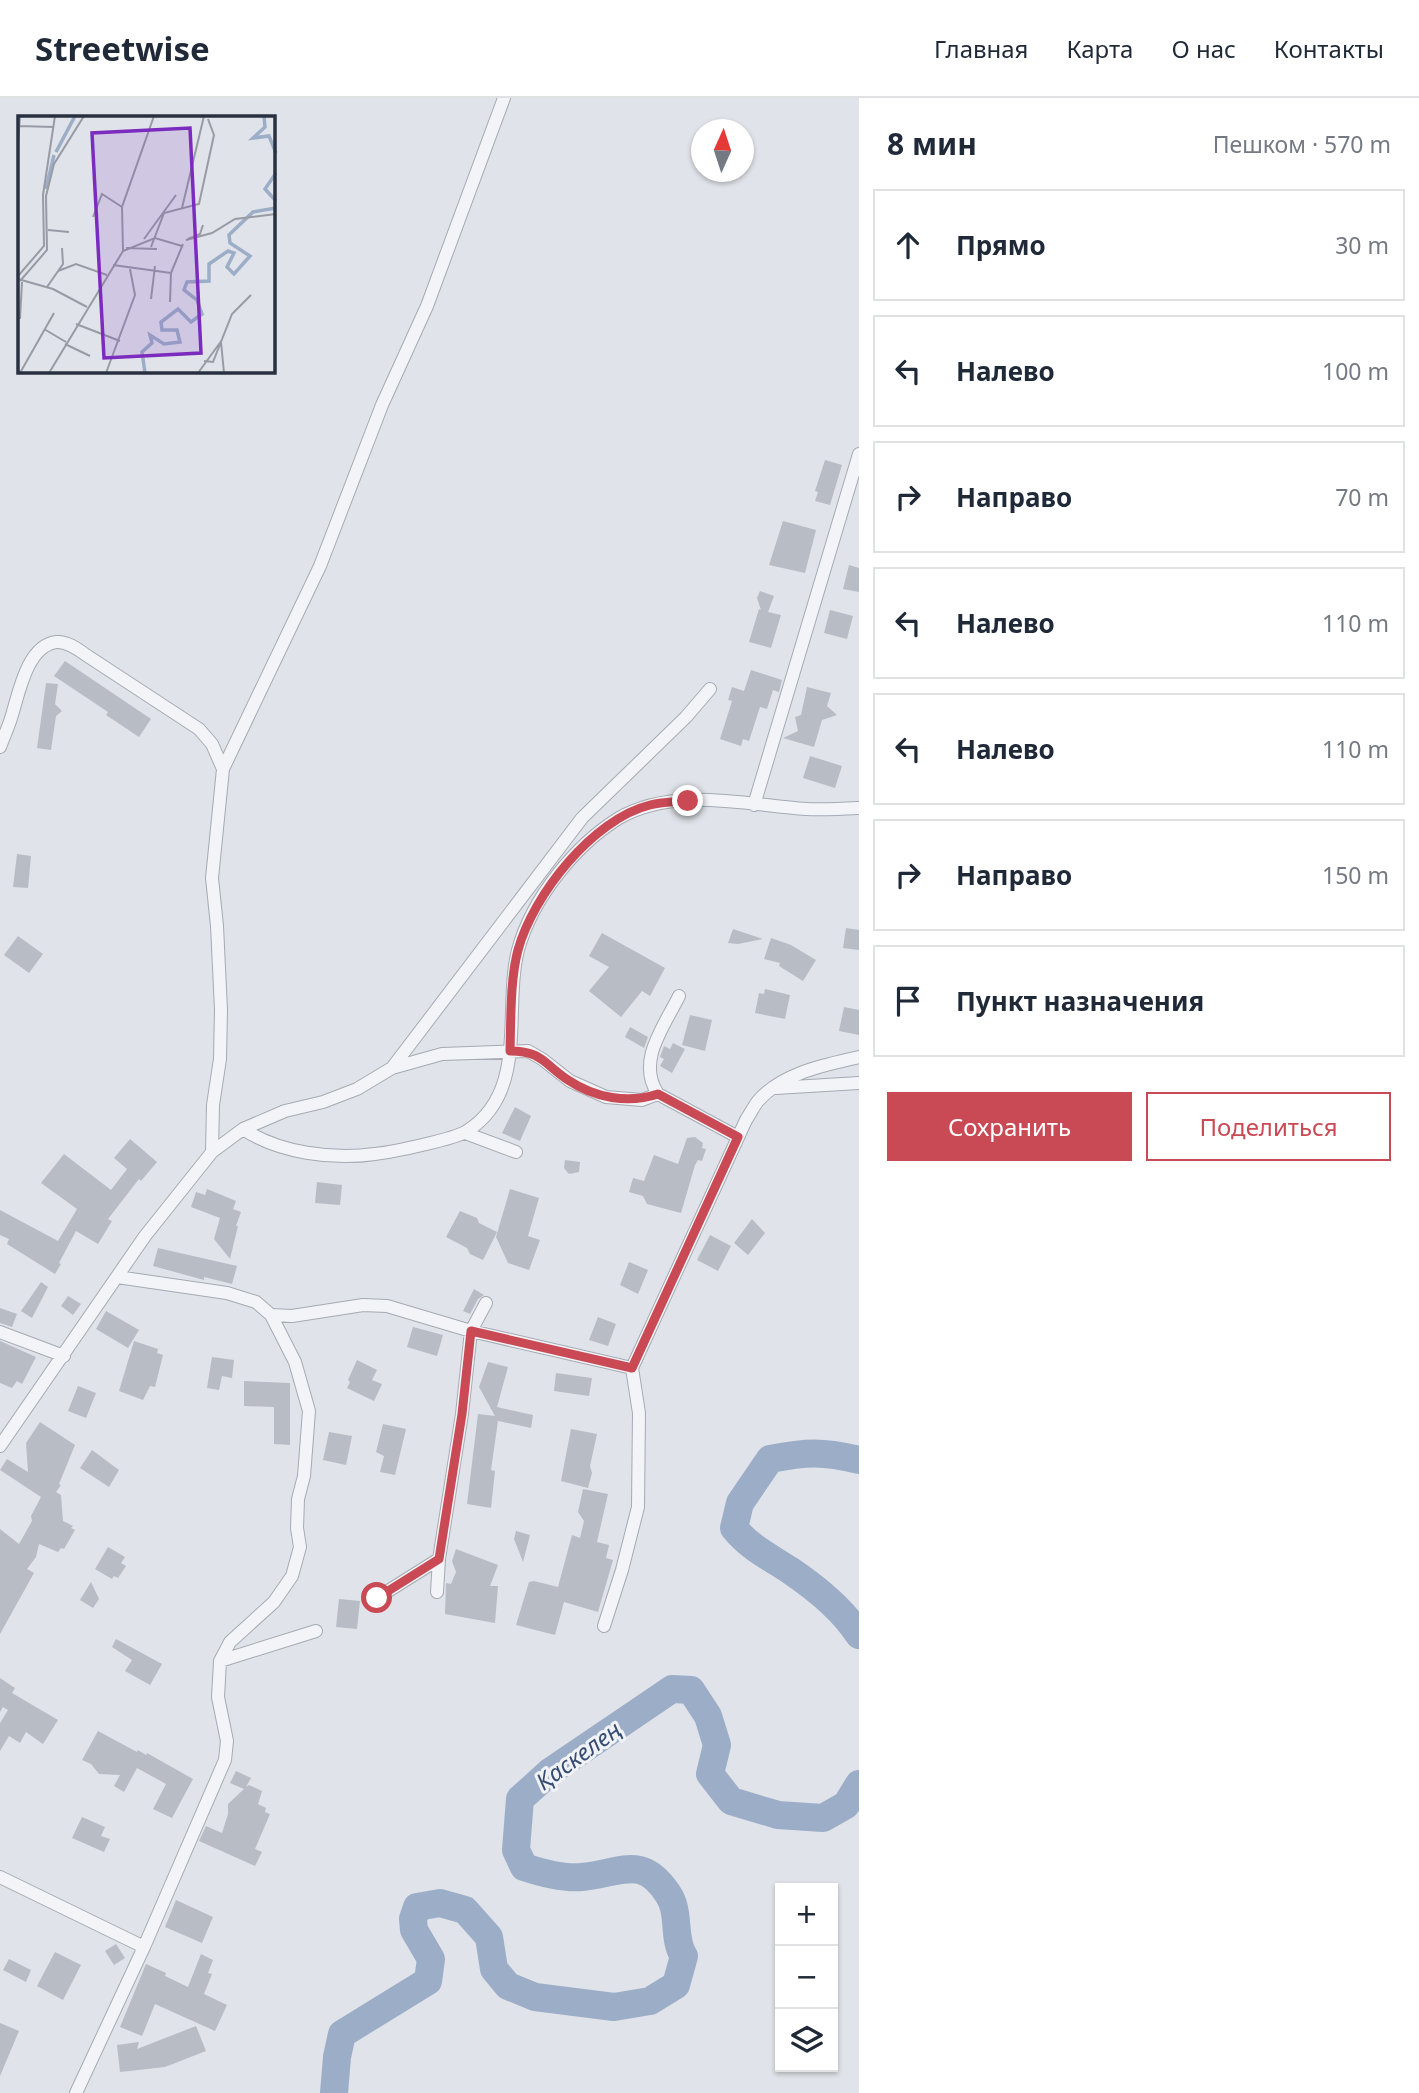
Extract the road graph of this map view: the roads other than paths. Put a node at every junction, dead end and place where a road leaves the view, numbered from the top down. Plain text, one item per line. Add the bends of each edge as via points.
1 (504, 98) edge
2 (859, 454) edge
3 (710, 688) dead end
4 (0, 747) edge
5 (223, 769) junction
6 (754, 805) junction
7 (859, 808) edge
8 (679, 996) dead end
9 (510, 1051) junction
10 (859, 1057) edge
11 (392, 1068) junction
12 (859, 1083) edge
13 (772, 1088) junction
14 (658, 1094) junction
15 (243, 1129) junction
16 (465, 1133) junction
17 (738, 1137) junction
18 (212, 1152) junction
19 (516, 1152) dead end
20 (117, 1277) junction
21 (486, 1303) dead end
22 (271, 1315) junction
23 (471, 1331) junction
24 (0, 1332) edge
25 (64, 1356) junction
26 (632, 1368) junction
27 (0, 1446) edge
28 (439, 1559) junction
29 (437, 1592) dead end
30 (377, 1598) dead end
31 (604, 1626) dead end
32 (316, 1631) dead end
33 (220, 1661) junction
34 (0, 1877) edge
35 (144, 1947) junction
36 (76, 2093) edge

1 - 5 street via 427,306 382,405 320,566
2 - 6 street
3 - 11 street via 582,818
4 - 5 street via 29,664 53,642 60,642 86,654 200,729
5 - 18 street via 212,878 221,1023
6 - 7 street
6 - 9 street via 688,801 649,805 619,818 571,859 532,914 518,952
8 - 14 street via 652,1050 650,1082
9 - 11 street via 442,1054
9 - 14 street via 528,1051 570,1081 606,1097 642,1100
9 - 16 street via 497,1100
10 - 13 street via 801,1073
11 - 15 street via 357,1089
12 - 13 street
13 - 17 street via 758,1101
14 - 17 street
15 - 16 street via 276,1145 358,1157
15 - 18 street
16 - 19 street
17 - 26 street
18 - 20 street
20 - 22 street via 228,1293 256,1302
20 - 25 street
21 - 23 street
22 - 23 street via 387,1306
22 - 33 street via 295,1362 309,1411 298,1499 300,1547 292,1576 274,1602 230,1642
23 - 26 street
23 - 28 street
24 - 25 street
25 - 27 street
26 - 31 street via 639,1413 638,1507
28 - 29 street
28 - 30 street
32 - 33 street
33 - 35 street via 218,1697 227,1741 225,1760
34 - 35 street
35 - 36 street

